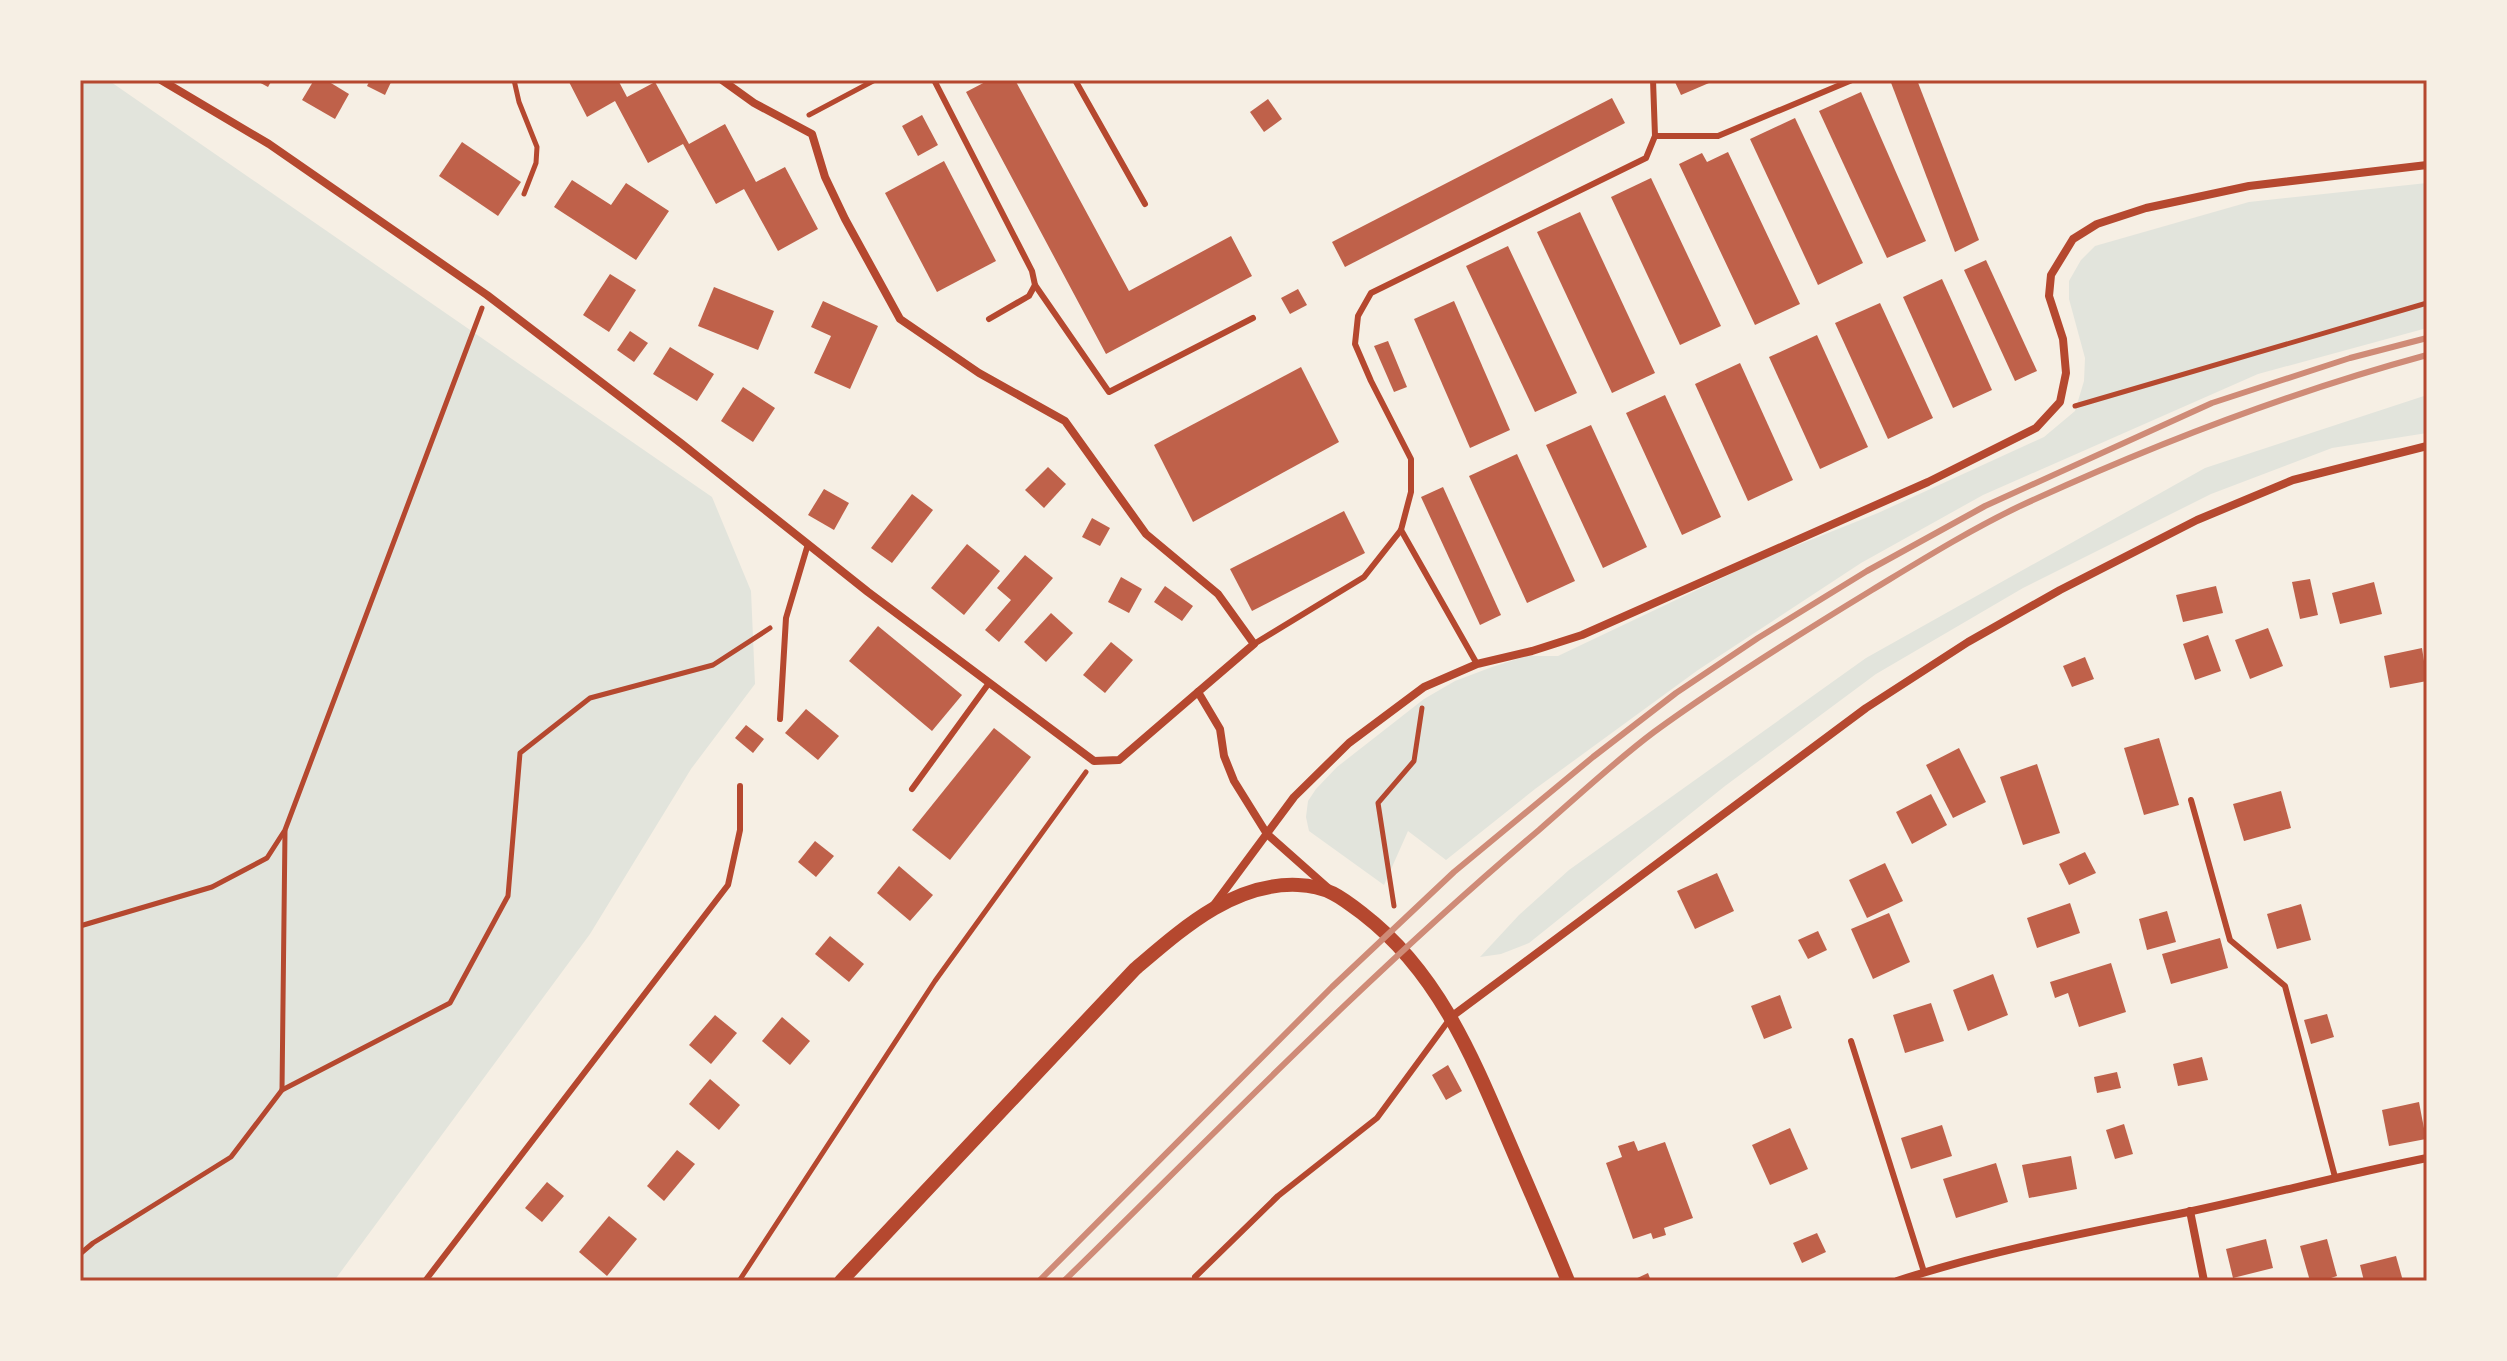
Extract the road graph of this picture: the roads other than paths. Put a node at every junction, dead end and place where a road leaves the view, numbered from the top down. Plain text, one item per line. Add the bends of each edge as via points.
1 (161, 80) edge
2 (722, 80) edge
3 (934, 80) edge
4 (1075, 80) edge
5 (1653, 80) edge
6 (1852, 80) edge
7 (1655, 136) junction
8 (2427, 165) edge
9 (1145, 204) dead end
10 (1035, 285) junction
11 (1253, 318) dead end
12 (989, 319) dead end
13 (2427, 446) edge
14 (1401, 530) junction
15 (808, 544) junction
16 (1254, 644) junction
17 (1477, 664) junction
18 (989, 683) junction
19 (1198, 692) junction
20 (780, 719) dead end
21 (740, 786) dead end
22 (912, 789) dead end
23 (2191, 800) dead end
24 (1267, 834) junction
25 (1331, 890) junction
26 (1210, 910) junction
27 (1451, 1017) junction
28 (1851, 1041) dead end
29 (2427, 1158) edge
30 (2335, 1177) junction
31 (2190, 1211) junction
32 (1924, 1272) junction
33 (1195, 1277) dead end
34 (425, 1281) edge
35 (841, 1281) edge
36 (1568, 1281) edge
37 (1897, 1281) edge
38 (2204, 1281) edge

1 - 15 street via 269,144 487,295
2 - 16 street via 812,134 825,177 900,319 979,373 1065,421 1146,534 1218,594
3 - 10 lane
4 - 9 lane
5 - 7 lane
6 - 7 lane via 1718,136
7 - 14 lane via 1646,158 1371,293 1358,316 1355,344 1411,459 1411,492
8 - 17 street via 2249,186 2097,224 2073,239 2051,275 2049,296 2063,339 2066,373 2060,402 2036,428 1928,482 1582,635
10 - 11 lane via 1109,392
10 - 12 lane via 1029,296
13 - 27 street via 2293,480 2197,520 1968,642 1866,708
14 - 16 lane via 1364,577
14 - 17 lane
15 - 18 street
15 - 20 lane via 786,618
16 - 19 street
17 - 24 street via 1424,687 1349,743 1294,797
18 - 19 street via 1094,761 1119,760
18 - 22 lane
19 - 24 street via 1220,729 1234,781
21 - 34 lane via 740,830 728,885
23 - 30 lane via 2230,940 2285,986
24 - 25 street
24 - 26 street
25 - 26 street via 1269,888
25 - 27 street via 1416,965
26 - 35 street via 1135,969
27 - 33 lane via 1377,1118 1278,1196
27 - 36 street
28 - 32 lane
29 - 30 street
30 - 31 street
31 - 32 street
31 - 38 street
32 - 37 street

